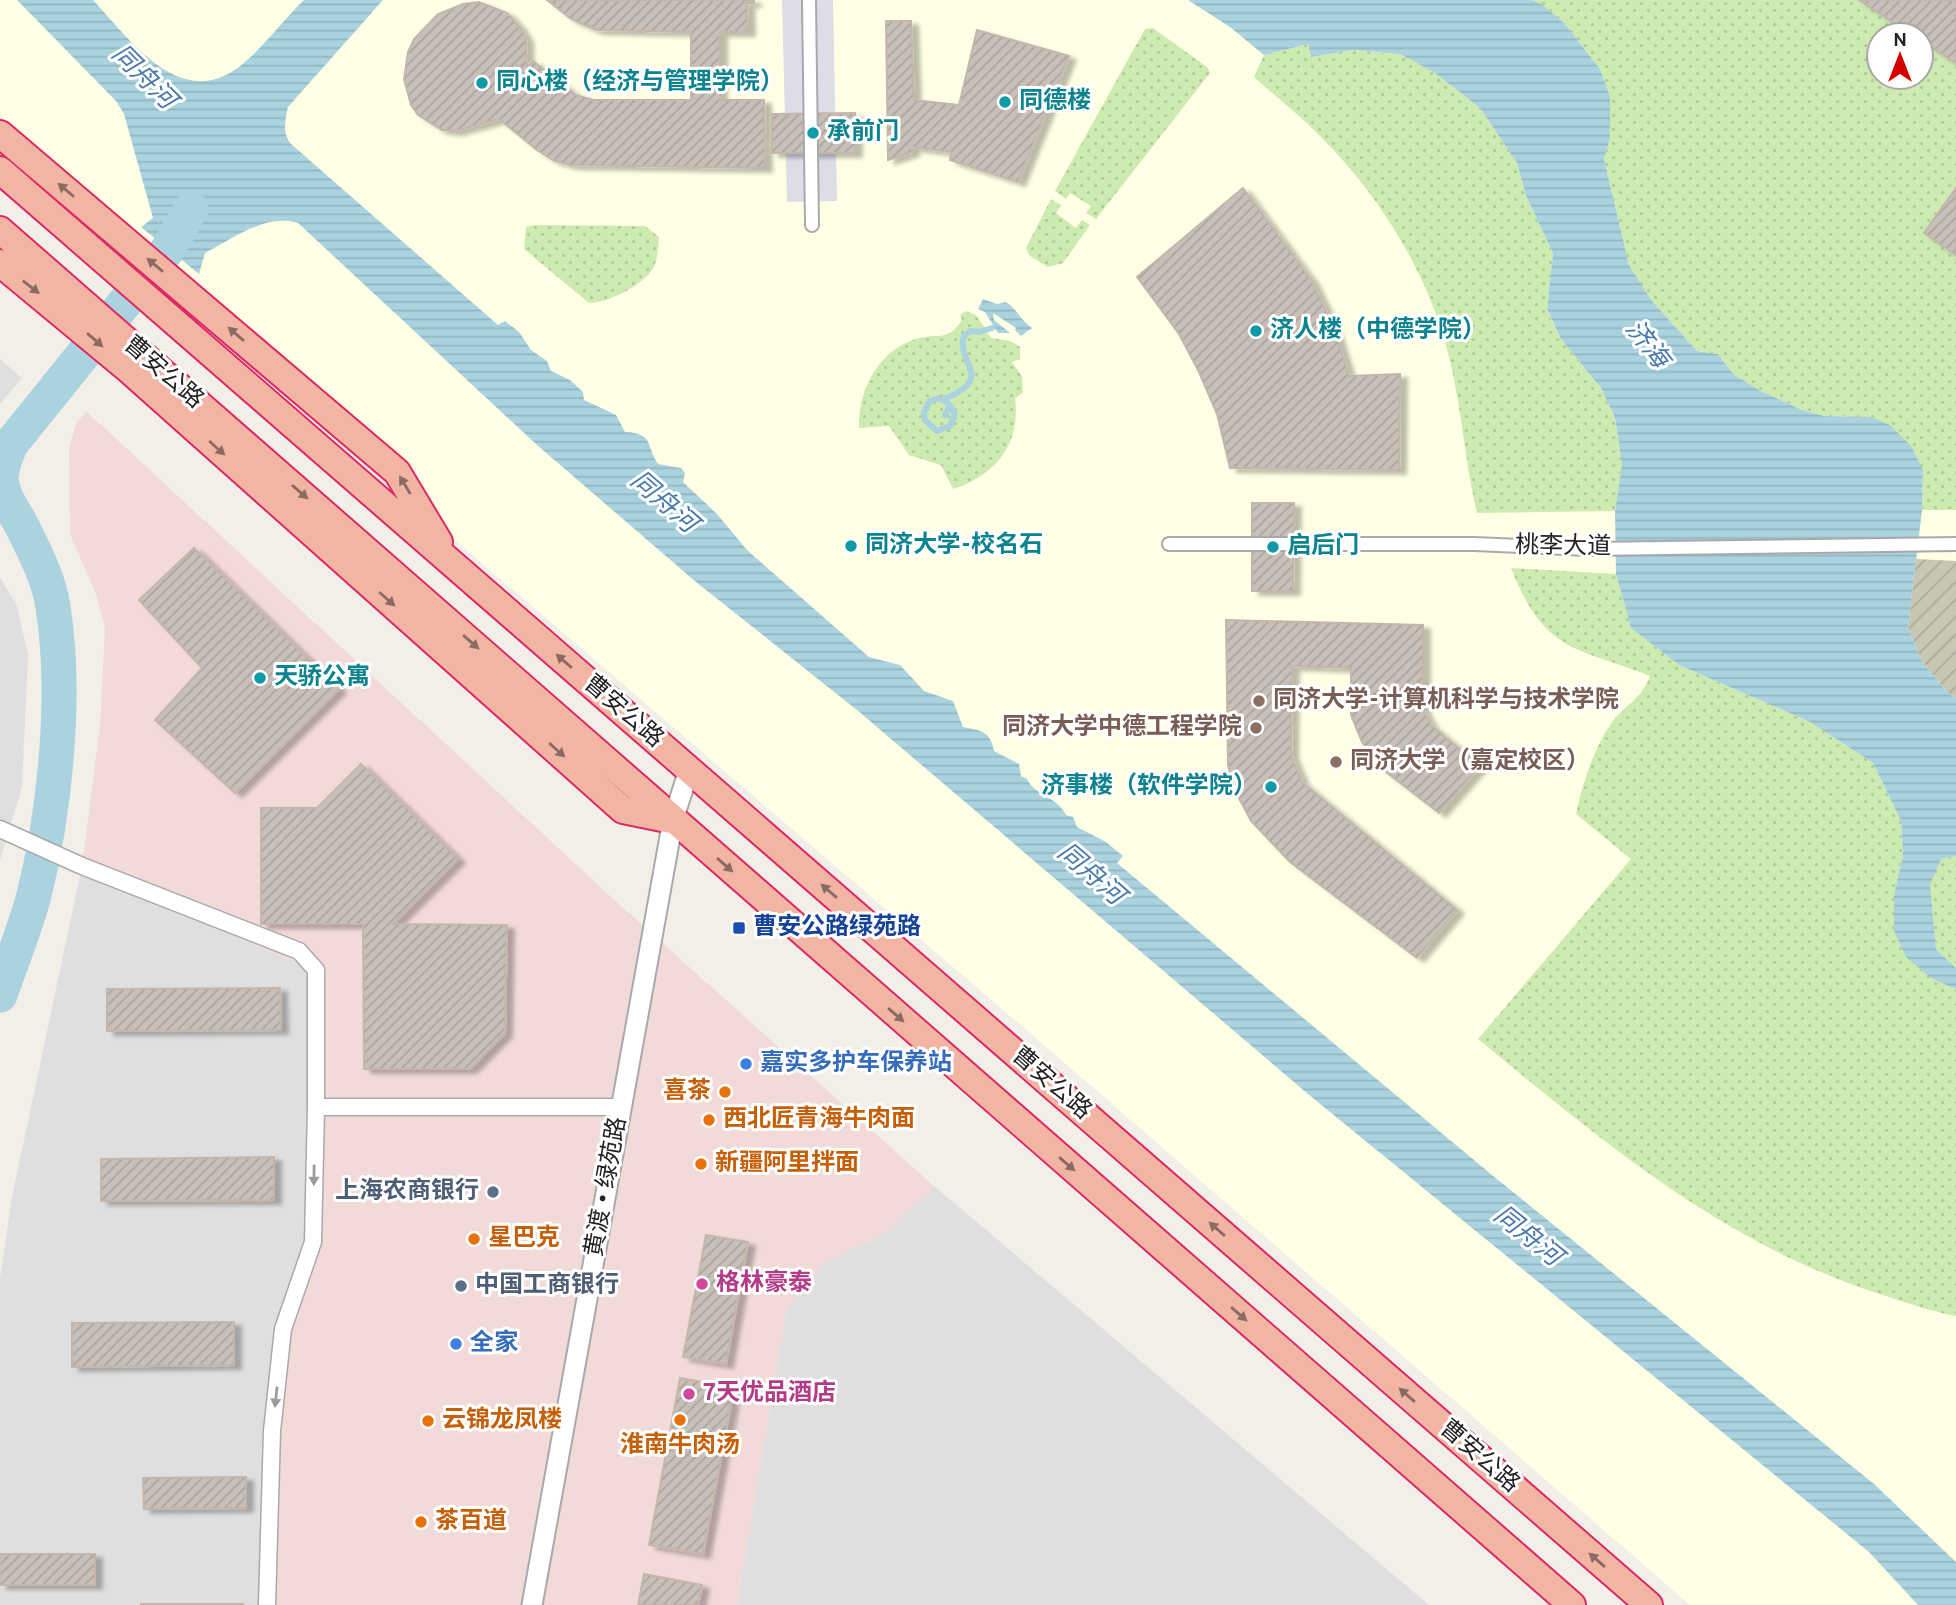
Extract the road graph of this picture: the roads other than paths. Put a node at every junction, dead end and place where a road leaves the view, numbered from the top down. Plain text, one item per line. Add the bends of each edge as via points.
1 (809, 0) edge
2 (0, 134) edge
3 (0, 170) edge
4 (812, 225) dead end
5 (0, 230) edge
6 (0, 263) edge
7 (65, 301) junction
8 (1169, 544) dead end
9 (1956, 544) edge
10 (453, 565) junction
11 (690, 770) junction
12 (673, 820) junction
13 (4, 832) edge
14 (316, 1107) junction
15 (622, 1107) junction
16 (267, 1605) edge
17 (532, 1605) edge
18 (1572, 1605) edge
19 (1649, 1605) edge

1 - 4 street
10 -> 2 highway, 曹安公路 via 397,472
3 - 10 highway, 曹安公路
5 - 7 highway, 曹安公路
6 -> 7 highway, 曹安公路
7 -> 12 highway, 曹安公路
8 - 9 street, 桃李大道 via 1474,544 1600,549
11 -> 10 highway, 曹安公路
11 - 12 street, 黄渡 • 绿苑路
19 -> 11 highway, 曹安公路
12 - 15 street, 黄渡 • 绿苑路
12 -> 18 highway, 曹安公路
13 - 14 street via 299,951 316,970
14 - 15 street
14 -> 16 street via 313,1242 283,1329 274,1418
15 - 17 street, 黄渡 • 绿苑路

